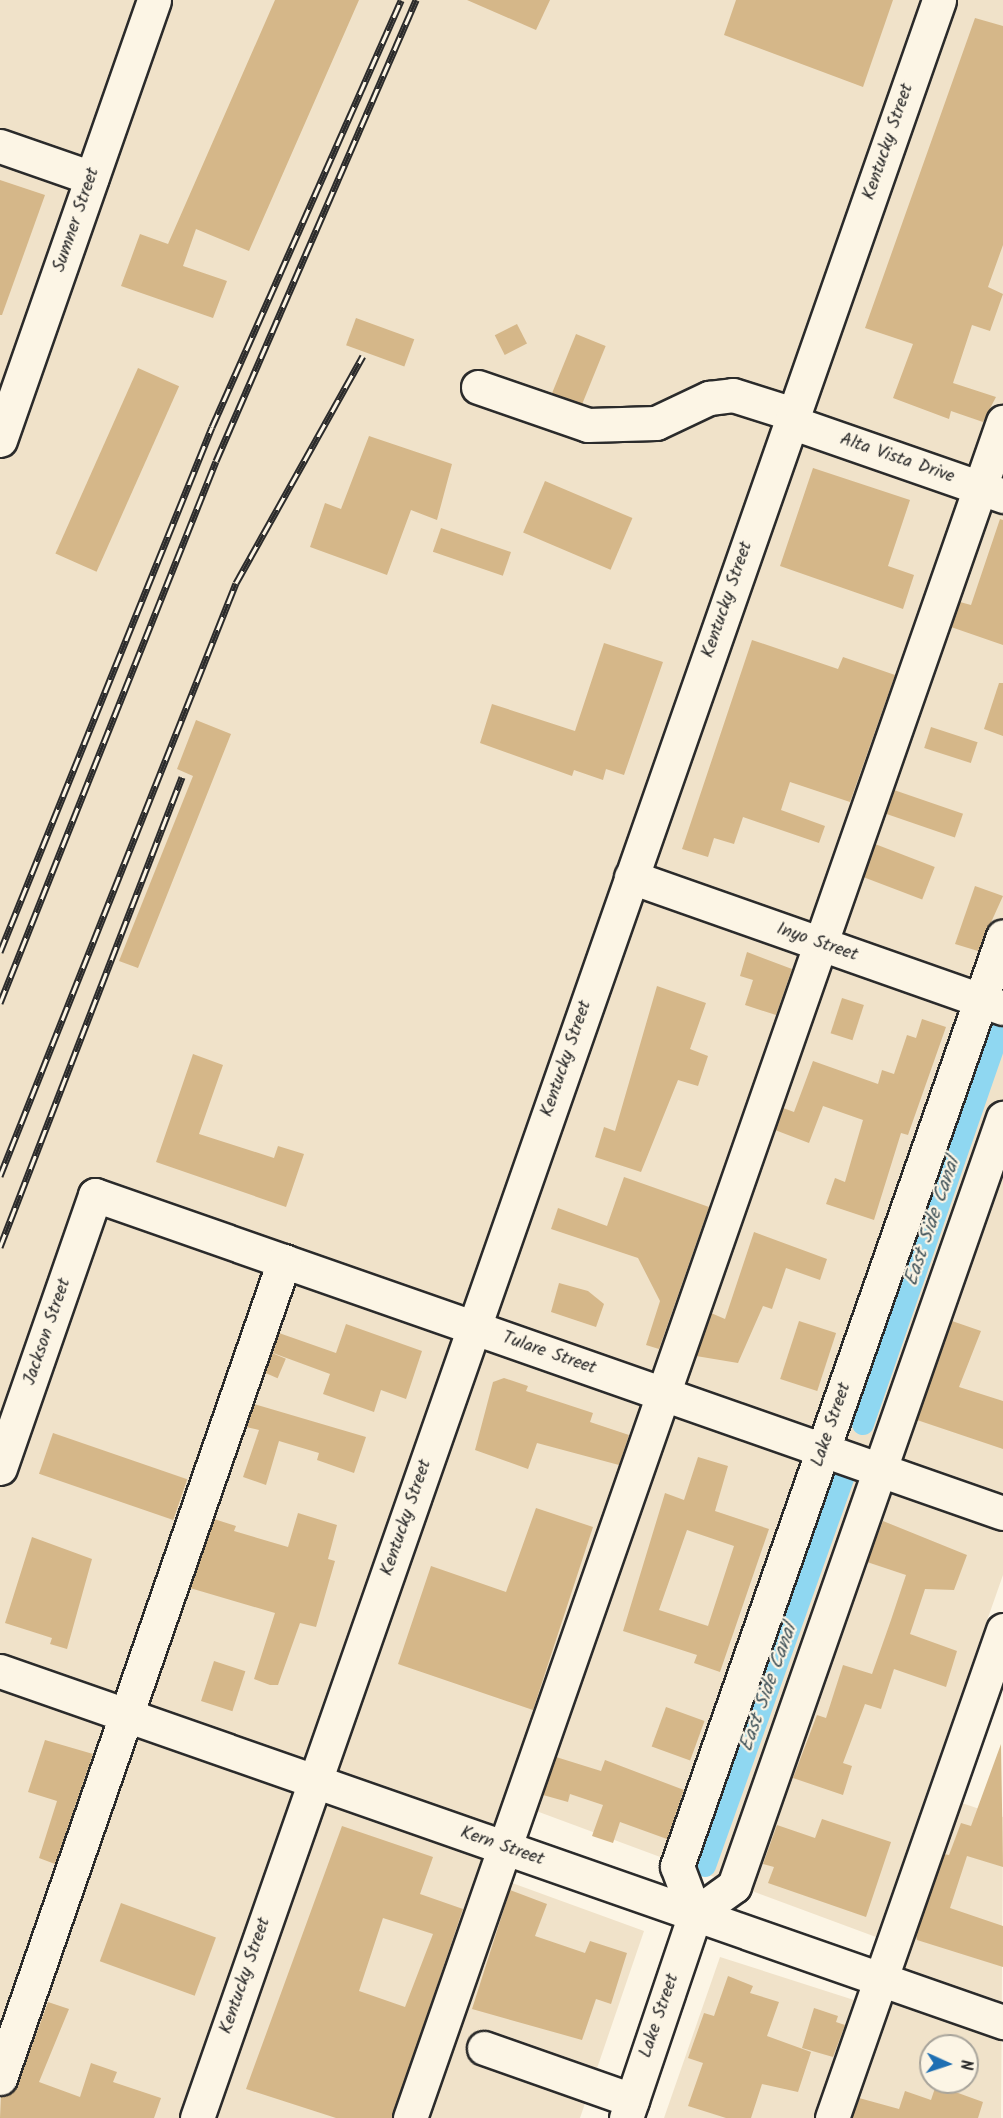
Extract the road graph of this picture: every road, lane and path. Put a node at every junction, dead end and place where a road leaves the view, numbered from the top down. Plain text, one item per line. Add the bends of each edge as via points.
1 (154, 0) edge
2 (939, 0) edge
3 (0, 146) edge
4 (92, 178) junction
5 (478, 387) dead end
6 (792, 418) junction
7 (1003, 422) edge
8 (0, 440) edge
9 (992, 492) edge
10 (631, 877) junction
11 (1003, 936) edge
12 (820, 944) junction
13 (992, 1004) edge
14 (1003, 1118) edge
15 (96, 1196) joint
16 (284, 1262) junction
17 (473, 1328) junction
18 (660, 1393) junction
19 (823, 1450) junction
20 (0, 1468) edge
21 (880, 1470) junction
22 (1003, 1513) edge
23 (1003, 1630) edge
24 (0, 1671) edge
25 (126, 1715) junction
26 (315, 1781) junction
27 (504, 1848) junction
28 (694, 1914) junction
29 (881, 1980) junction
30 (1003, 2022) edge
31 (484, 2048) dead end
32 (0, 2078) edge
33 (628, 2109) edge
34 (197, 2118) edge
35 (410, 2118) edge
36 (832, 2118) edge

1 - 4 street, Sumner Street
2 - 6 street, Kentucky Street
3 - 4 street
4 - 8 street, Sumner Street
5 - 6 street, Alta Vista Drive via 588,425 656,423 709,398 733,395
6 - 9 street, Alta Vista Drive
6 - 10 street, Kentucky Street
7 - 9 street
9 - 12 street
10 - 12 street, Inyo Street
10 - 17 street, Kentucky Street
11 - 13 street, Lake Street
12 - 13 street, Inyo Street
12 - 18 street
13 - 19 street, Lake Street
14 - 21 street
15 - 16 street, Tulare Street
15 - 20 street, Jackson Street
16 - 17 street, Tulare Street
16 - 25 street
17 - 18 street, Tulare Street
17 - 26 street, Kentucky Street
18 - 19 street, Tulare Street
18 - 27 street
19 - 21 street, Tulare Street
19 - 28 street, Lake Street via 677,1866
21 - 22 street, Tulare Street
21 - 28 street via 734,1886
23 - 29 street
24 - 25 street, Kern Street
25 - 26 street, Kern Street
25 - 32 street
26 - 27 street, Kern Street
26 - 34 street, Kentucky Street
27 - 28 street, Kern Street
27 - 35 street
28 - 29 street, Kern Street
28 - 33 street, Lake Street
29 - 30 street, Kern Street
29 - 36 street
31 - 33 street

